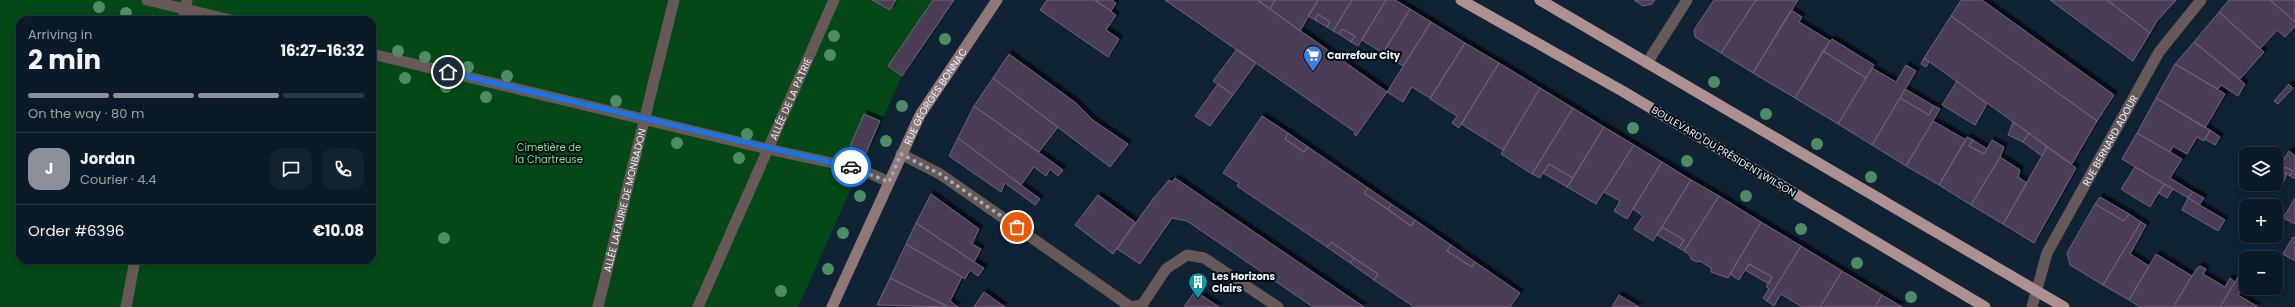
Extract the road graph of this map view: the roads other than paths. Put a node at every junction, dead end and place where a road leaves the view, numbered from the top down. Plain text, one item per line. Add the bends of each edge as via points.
1 (147, 0) edge
2 (674, 0) edge
3 (834, 0) edge
4 (997, 0) edge
5 (1461, 0) edge
6 (1540, 0) edge
7 (1687, 0) edge
8 (2202, 0) edge
9 (185, 10) edge
10 (213, 16) edge
11 (376, 55) edge
12 (1647, 63) junction
13 (644, 119) junction
14 (768, 149) junction
15 (901, 154) junction
16 (889, 182) junction
17 (134, 264) edge
18 (2037, 290) junction
19 (126, 307) edge
20 (598, 307) edge
21 (698, 307) edge
22 (832, 307) edge
23 (1278, 307) edge
24 (1985, 307) edge
25 (2032, 307) edge
26 (2064, 307) edge

1 - 9 street
2 - 13 street, ALLÉE LAFAURIE DE MONBADON
3 - 14 street, ALLÉE DE LA PATRIE
4 - 15 main road, RUE GEORGES BONNAC via 920,115
5 - 24 main road, BOULEVARD DU PRÉSIDENT WILSON via 1624,92
6 - 12 main road
7 - 12 street
8 - 18 street, RUE BERNARD ADOUR via 2156,58 2046,253
9 - 10 street
11 - 13 street
12 - 18 main road
13 - 14 street
13 - 20 street, ALLÉE LAFAURIE DE MONBADON
14 - 16 street via 860,169
14 - 21 street, ALLÉE DE LA PATRIE
15 - 16 main road, RUE GEORGES BONNAC
15 - 23 street via 940,174 1131,307 1142,305 1166,269 1187,255 1204,258
16 - 22 main road, RUE GEORGES BONNAC
17 - 19 street
18 - 25 street
18 - 26 main road

